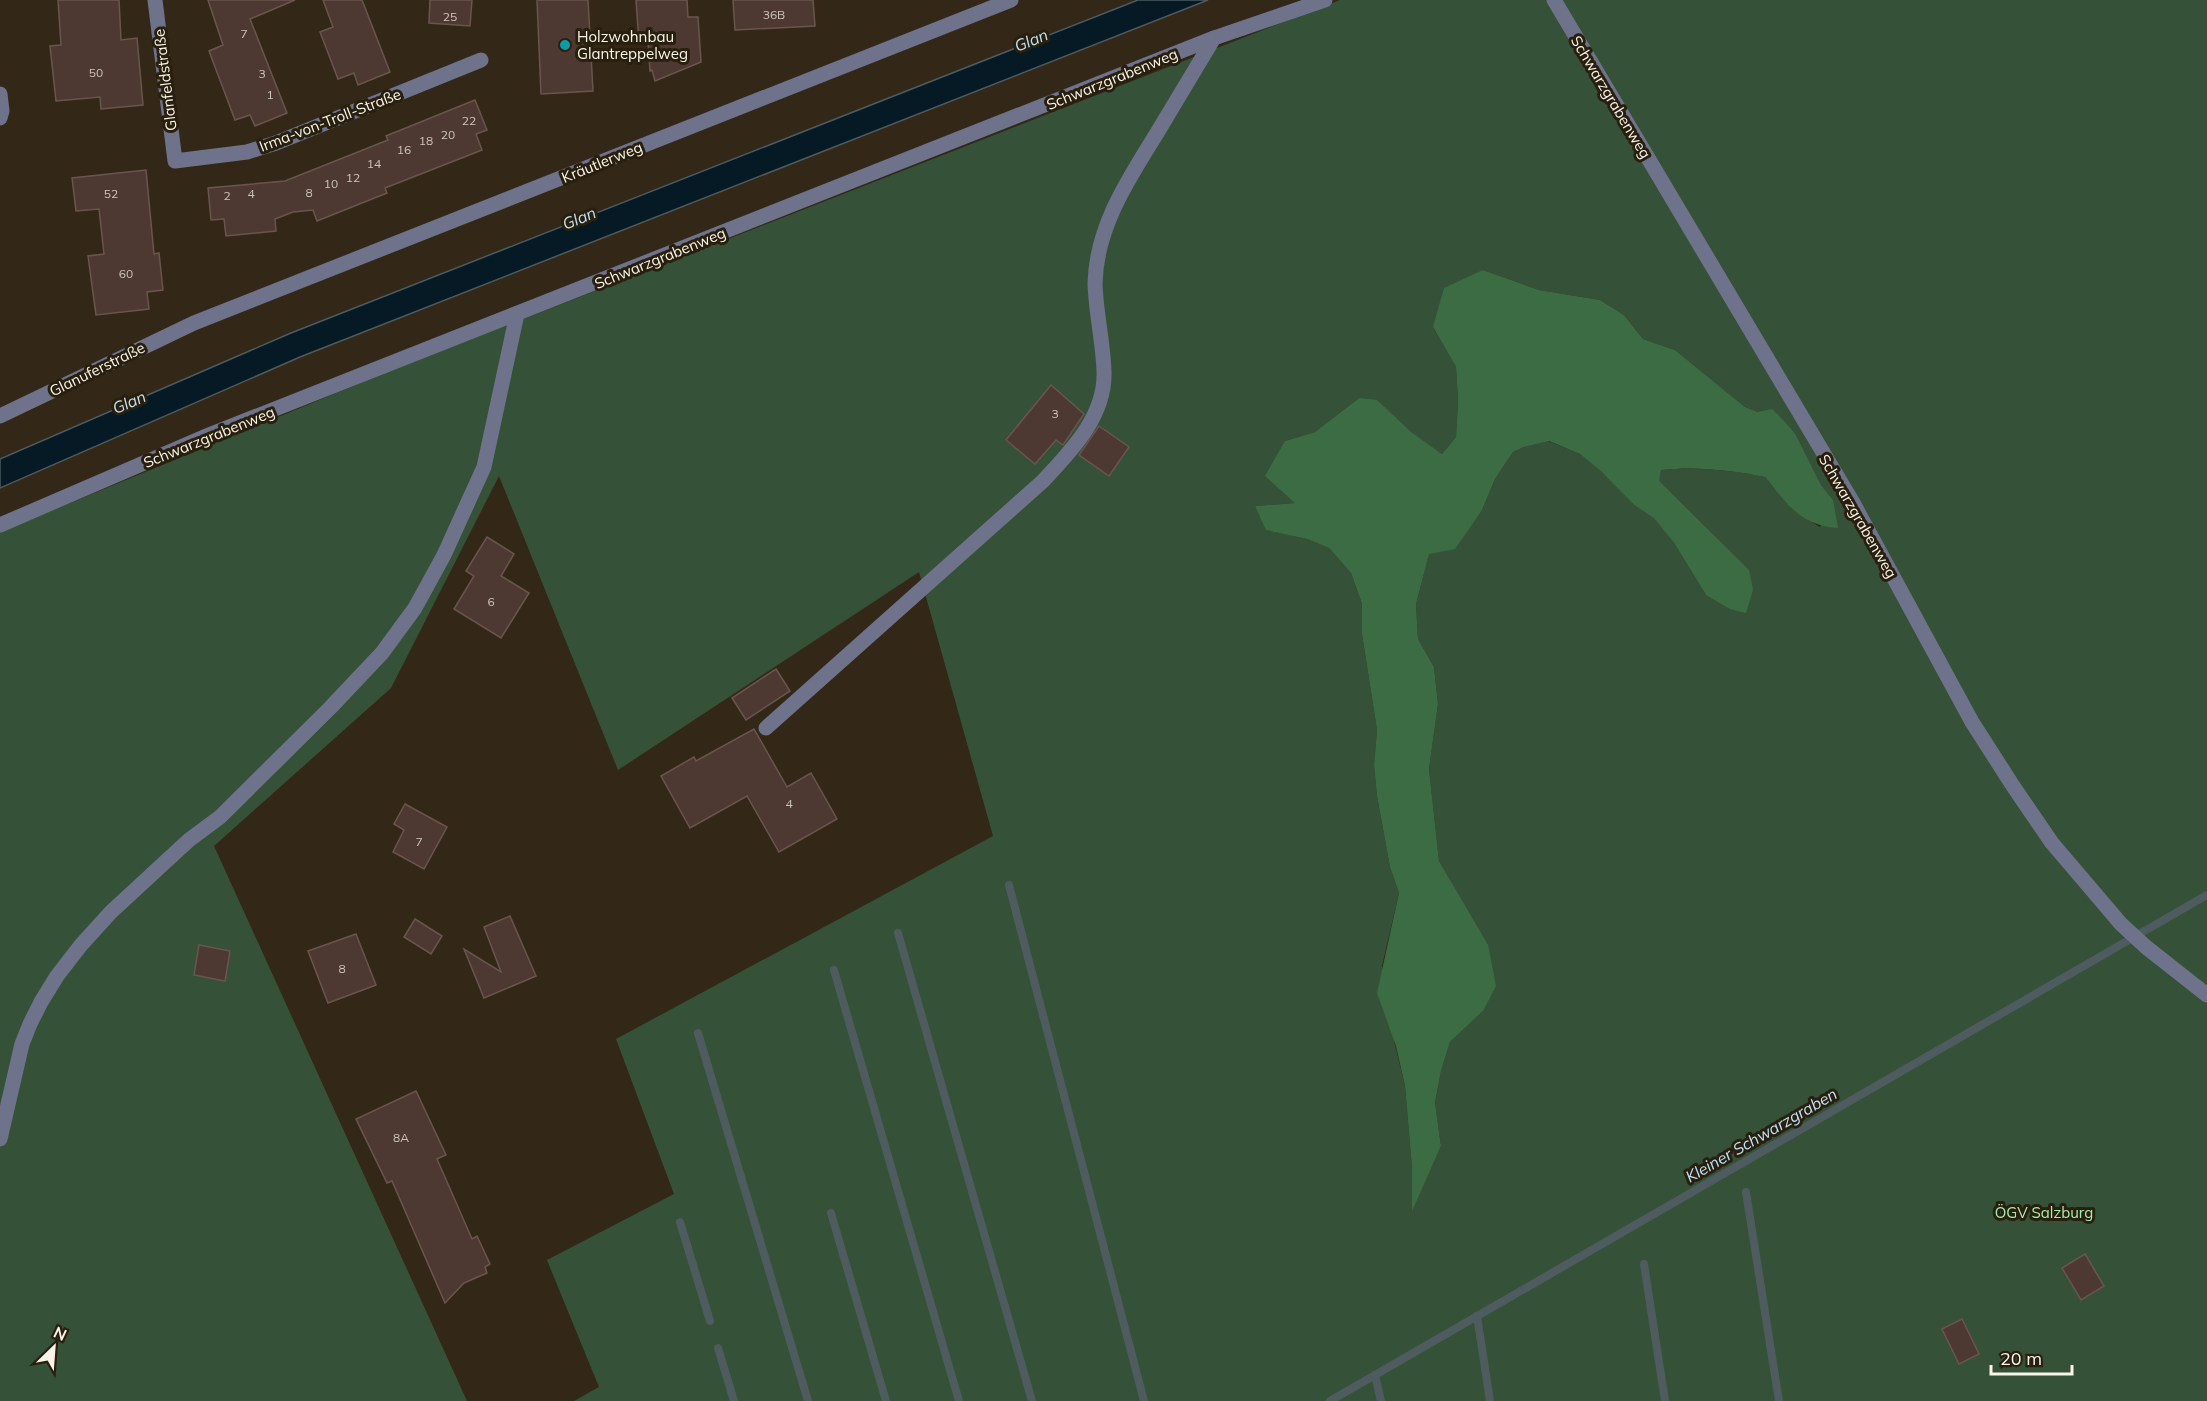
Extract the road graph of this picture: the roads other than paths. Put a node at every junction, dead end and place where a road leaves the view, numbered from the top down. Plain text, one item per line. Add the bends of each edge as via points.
1 (155, 0) edge
2 (1011, 0) edge
3 (1325, 0) edge
4 (1554, 0) edge
5 (1214, 39) junction
6 (481, 60) dead end
7 (0, 94) edge
8 (0, 118) edge
9 (175, 160) joint
10 (517, 314) junction
11 (194, 323) joint
12 (0, 416) edge
13 (0, 525) edge
14 (766, 728) dead end
15 (2207, 995) edge
16 (0, 1139) edge

1 - 9 street, Glanfeldstraße
2 - 11 street, Kräutlerweg
3 - 5 street, Schwarzgrabenweg
4 - 15 street, Schwarzgrabenweg via 1852,501 1978,731 2052,843 2121,924
5 - 10 street, Schwarzgrabenweg
5 - 14 street via 1128,179 1101,237 1095,284 1104,373 1094,416 1082,437 1043,481
6 - 9 street, Irma-von-Troll-Straße via 276,143 247,152
7 - 8 street
10 - 13 street, Schwarzgrabenweg via 209,435
10 - 16 street via 484,467 415,608 382,653 330,708 220,817 189,840 111,912 63,968 40,1002 22,1044
11 - 12 street, Glanuferstraße

